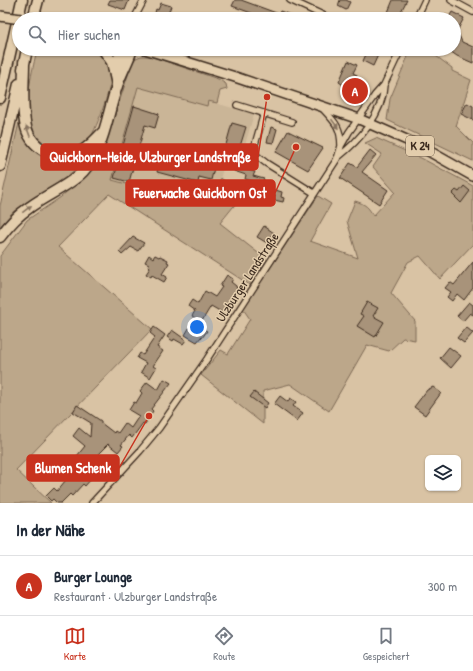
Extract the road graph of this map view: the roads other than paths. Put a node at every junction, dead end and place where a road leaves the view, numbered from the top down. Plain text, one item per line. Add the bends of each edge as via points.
1 (22, 0) edge
2 (38, 0) edge
3 (144, 0) edge
4 (290, 0) edge
5 (425, 0) edge
6 (451, 0) edge
7 (19, 12) edge
8 (35, 12) edge
9 (138, 12) edge
10 (316, 12) edge
11 (419, 12) edge
12 (473, 12) edge
13 (0, 16) edge
14 (12, 18) edge
15 (12, 45) edge
16 (11, 50) junction
17 (25, 56) edge
18 (108, 56) edge
19 (120, 56) edge
20 (130, 56) edge
21 (165, 56) edge
22 (396, 56) edge
23 (24, 62) junction
24 (115, 69) junction
25 (0, 77) edge
26 (117, 85) junction
27 (384, 85) junction
28 (0, 98) edge
29 (237, 105) dead end
30 (319, 106) junction
31 (264, 113) junction
32 (359, 119) junction
33 (292, 122) dead end
34 (370, 124) junction
35 (103, 131) junction
36 (341, 146) junction
37 (337, 159) junction
38 (0, 166) edge
39 (473, 176) edge
40 (314, 194) junction
41 (0, 237) edge
42 (92, 503) edge

1 - 7 highway
2 - 8 highway
3 - 9 street
4 - 10 street
5 - 11 street
6 - 12 street
13 - 14 main road, bridge
15 - 16 highway
16 - 25 highway
16 - 28 highway
17 - 23 highway
18 - 24 highway
19 - 24 highway
20 - 26 highway
21 - 30 main road, K 24
22 - 27 street, Ulzburger Landstraße
35 -> 23 highway via 88,147 73,155 55,155 37,145 30,138 24,117
23 - 38 highway
24 - 26 highway
26 - 35 highway
27 - 32 street, Ulzburger Landstraße
27 - 34 street, Ulzburger Landstraße via 377,114
29 - 31 street
30 - 32 main road, K 24
30 -> 36 street, Ulzburger Landstraße via 338,125
31 - 33 street
31 - 40 street via 255,152 266,163
32 - 34 main road, K 24
32 - 36 street, Ulzburger Landstraße
34 - 37 street, Ulzburger Landstraße
34 - 39 main road, K 24 via 418,145
41 -> 35 highway via 29,207 77,177 96,153
36 - 37 street, Ulzburger Landstraße
37 - 40 street, Ulzburger Landstraße
40 - 42 street, Ulzburger Landstraße via 159,428

